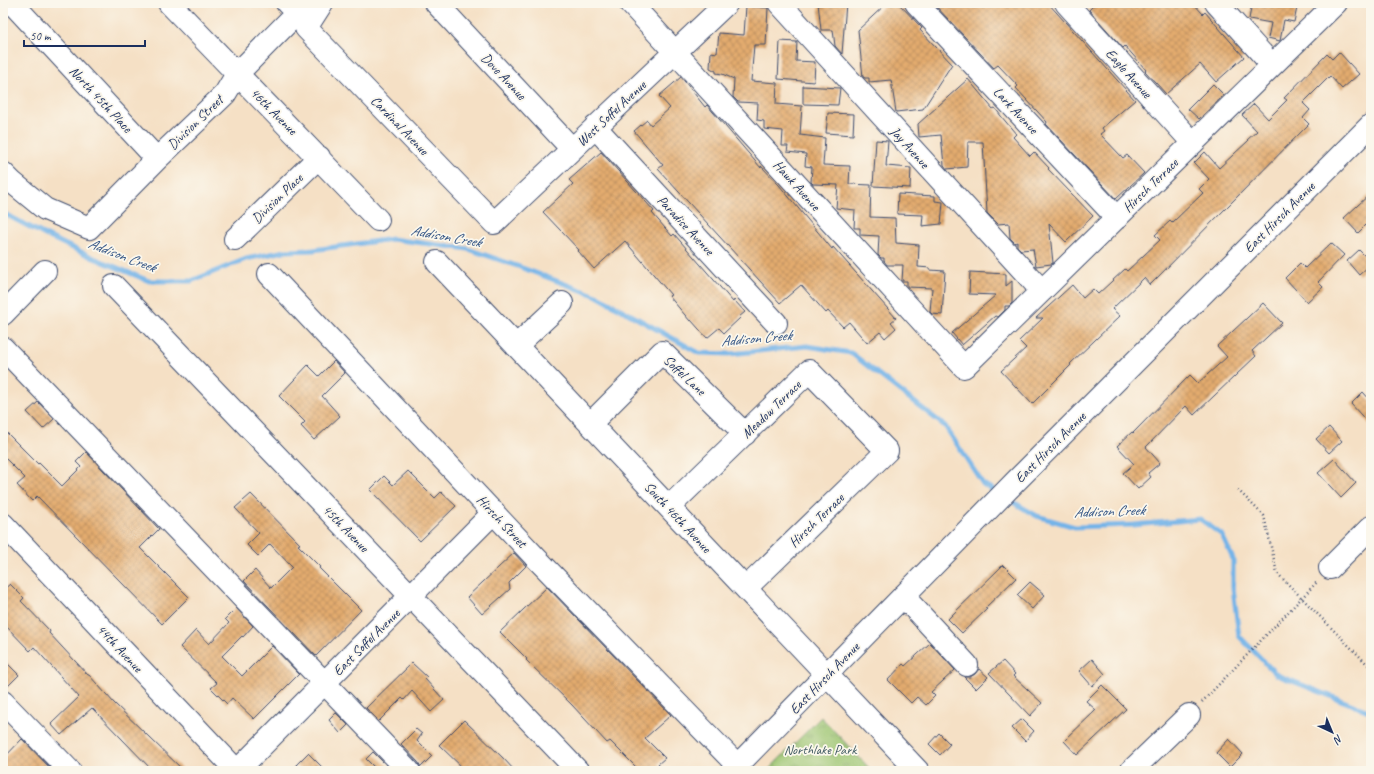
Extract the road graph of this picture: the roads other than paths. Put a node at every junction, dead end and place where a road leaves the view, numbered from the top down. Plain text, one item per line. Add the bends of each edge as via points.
1 (12, 3) edge
2 (169, 3) edge
3 (322, 3) edge
4 (436, 3) edge
5 (630, 3) edge
6 (727, 3) edge
7 (779, 3) edge
8 (916, 3) edge
9 (1066, 3) edge
10 (1216, 3) edge
11 (1336, 3) edge
12 (296, 15) edge
13 (676, 52) junction
14 (1272, 65) junction
15 (237, 74) junction
16 (1371, 125) edge
17 (595, 127) junction
18 (1193, 143) junction
19 (572, 150) junction
20 (319, 157) junction
21 (156, 159) junction
22 (3, 173) edge
23 (1116, 218) junction
24 (378, 220) dead end
25 (494, 223) joint
26 (235, 239) dead end
27 (437, 262) dead end
28 (45, 272) dead end
29 (269, 274) dead end
30 (114, 286) dead end
31 (1042, 291) junction
32 (562, 303) dead end
33 (3, 314) edge
34 (776, 323) dead end
35 (516, 346) junction
36 (3, 348) edge
37 (964, 367) joint
38 (590, 424) junction
39 (745, 434) junction
40 (887, 451) joint
41 (669, 507) junction
42 (494, 512) junction
43 (3, 524) edge
44 (1371, 527) edge
45 (1330, 568) road end
46 (746, 588) junction
47 (411, 595) junction
48 (904, 596) junction
49 (967, 665) dead end
50 (827, 674) junction
51 (324, 684) junction
52 (3, 702) edge
53 (1189, 715) road end
54 (735, 768) edge
55 (70, 771) edge
56 (237, 771) edge
57 (409, 771) edge
58 (578, 771) edge
59 (918, 771) edge
60 (1131, 771) edge

1 - 21 street, North 45th Place
2 - 15 street, 46th Avenue
3 - 12 street, Division Street
4 - 19 street, Dove Avenue
5 - 13 street, Hawk Avenue
6 - 13 street, West Soffel Avenue
7 - 31 street, Jay Avenue
8 - 23 street, Lark Avenue
9 - 18 street, Eagle Avenue
10 - 14 street
11 - 14 street, Hirsch Terrace
12 - 15 street, Division Street
12 - 25 street, Cardinal Avenue
13 - 17 street, West Soffel Avenue
13 - 37 street, Hawk Avenue
14 - 18 street, Hirsch Terrace
15 - 20 street, 46th Avenue
15 - 21 street, Division Street via 225,94
16 - 48 street, East Hirsch Avenue
17 - 19 street, West Soffel Avenue
17 - 34 street, Paradise Avenue
18 - 23 street, Hirsch Terrace
19 - 25 street, West Soffel Avenue
20 - 24 street, 46th Avenue
20 - 26 street, Division Place
21 - 22 street, Division Street via 89,228 45,209
23 - 31 street, Hirsch Terrace
27 - 35 street, South 46th Avenue
28 - 33 street
29 - 42 street, Hirsch Street
30 - 47 street, 45th Avenue
31 - 37 street, Hirsch Terrace
32 - 35 street
35 - 38 street, South 46th Avenue
36 - 51 street
38 - 39 street, Soffel Lane via 662,352
38 - 41 street, South 46th Avenue
39 - 40 street, Meadow Terrace via 809,371
39 - 41 street, Meadow Terrace
40 - 46 street, Hirsch Terrace
41 - 46 street, South 46th Avenue
42 - 47 street, East Soffel Avenue
42 - 54 street, Hirsch Street
43 - 56 street, 44th Avenue
44 - 45 street
46 - 50 street, South 46th Avenue
47 - 51 street, East Soffel Avenue
47 - 58 street, 45th Avenue
48 - 49 street
48 - 50 street, East Hirsch Avenue
50 - 54 street, East Hirsch Avenue
50 - 59 street, South 46th Avenue
51 - 56 street, East Soffel Avenue
51 - 57 street
52 - 55 street
53 - 60 street

